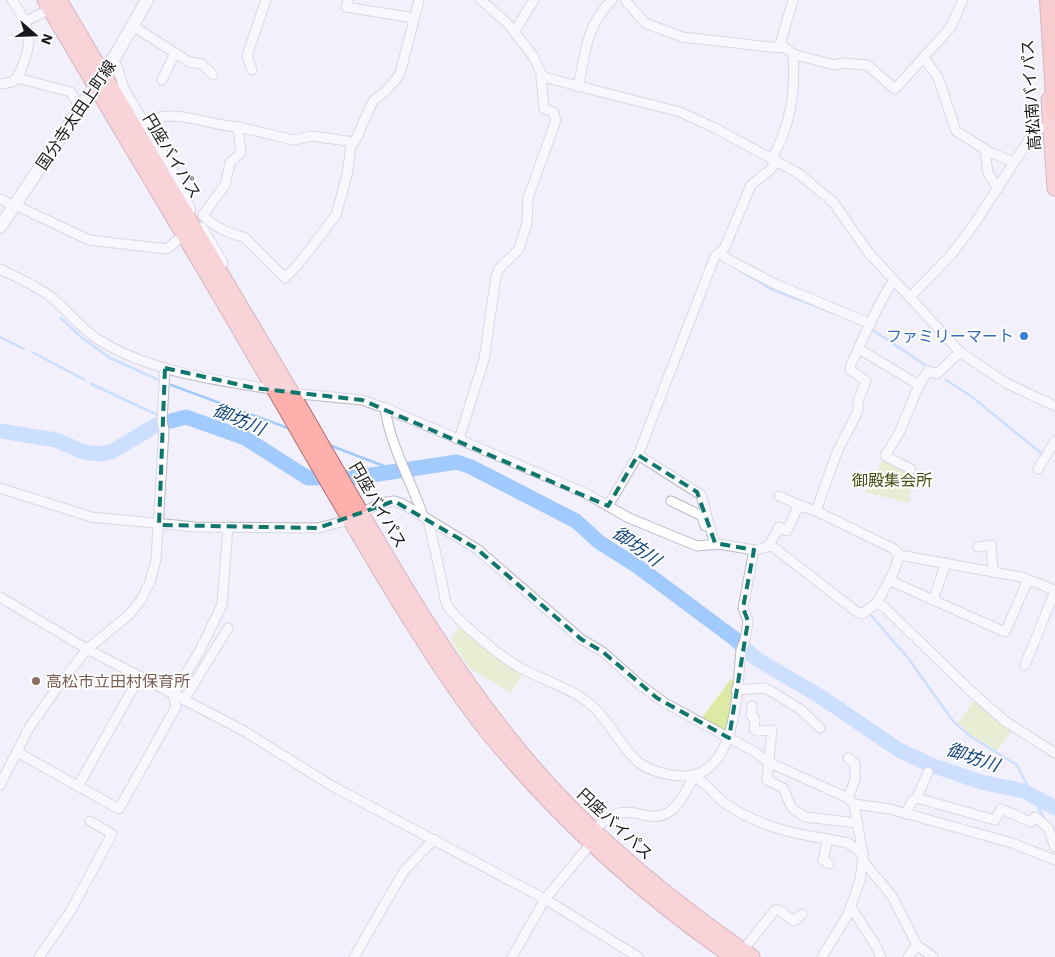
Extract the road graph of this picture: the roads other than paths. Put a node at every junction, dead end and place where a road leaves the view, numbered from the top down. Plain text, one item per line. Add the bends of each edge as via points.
1 (12, 0) edge
2 (148, 0) edge
3 (266, 0) edge
4 (348, 0) edge
5 (419, 0) edge
6 (534, 0) edge
7 (612, 0) edge
8 (625, 0) edge
9 (793, 0) edge
10 (963, 0) edge
11 (1042, 0) edge
12 (1048, 0) edge
13 (484, 1) edge
14 (51, 3) edge
15 (414, 18) junction
16 (24, 22) junction
17 (133, 26) junction
18 (516, 33) junction
19 (782, 45) junction
20 (175, 53) junction
21 (792, 54) junction
22 (923, 57) junction
23 (112, 60) junction
24 (252, 70) dead end
25 (213, 75) dead end
26 (541, 76) junction
27 (17, 78) junction
28 (99, 80) junction
29 (162, 80) dead end
30 (0, 84) edge
31 (578, 88) junction
32 (80, 108) junction
33 (1053, 118) edge
34 (145, 124) junction
35 (238, 127) junction
36 (354, 142) junction
37 (985, 150) junction
38 (774, 159) junction
39 (1014, 162) junction
40 (1055, 188) edge
41 (998, 189) junction
42 (0, 199) edge
43 (14, 205) junction
44 (0, 227) edge
45 (184, 235) junction
46 (720, 252) junction
47 (0, 269) edge
48 (894, 280) junction
49 (910, 297) junction
50 (870, 326) junction
51 (858, 349) junction
52 (960, 352) junction
53 (165, 368) junction
54 (919, 385) junction
55 (275, 390) junction
56 (296, 394) junction
57 (1055, 406) edge
58 (385, 408) junction
59 (459, 440) junction
60 (1055, 441) edge
61 (638, 455) junction
62 (911, 469) dead end
63 (1038, 469) dead end
64 (0, 488) edge
65 (779, 496) dead end
66 (670, 501) dead end
67 (608, 506) junction
68 (801, 506) junction
69 (816, 511) junction
70 (355, 516) junction
71 (426, 518) junction
72 (159, 525) junction
73 (228, 528) junction
74 (712, 545) junction
75 (769, 546) junction
76 (978, 547) dead end
77 (754, 550) junction
78 (899, 554) junction
79 (946, 563) junction
80 (993, 572) junction
81 (889, 580) junction
82 (1028, 580) junction
83 (1055, 590) edge
84 (0, 597) edge
85 (933, 600) junction
86 (877, 603) junction
87 (228, 628) dead end
88 (87, 649) junction
89 (1025, 665) dead end
90 (140, 676) junction
91 (736, 690) junction
92 (173, 695) junction
93 (184, 700) junction
94 (752, 706) dead end
95 (820, 728) dead end
96 (729, 738) junction
97 (17, 752) junction
98 (1055, 753) edge
99 (848, 758) dead end
100 (768, 762) junction
101 (928, 772) dead end
102 (694, 776) junction
103 (0, 785) edge
104 (78, 786) junction
105 (917, 798) junction
106 (851, 801) junction
107 (906, 814) junction
108 (990, 819) junction
109 (90, 821) dead end
110 (857, 823) junction
111 (595, 836) junction
112 (985, 836) junction
113 (434, 839) junction
114 (828, 839) junction
115 (1055, 847) edge
116 (863, 857) junction
117 (1055, 860) edge
118 (829, 864) dead end
119 (545, 899) junction
120 (851, 907) junction
121 (802, 914) dead end
122 (917, 945) junction
123 (743, 955) edge
124 (39, 957) edge
125 (354, 957) edge
126 (512, 957) edge
127 (638, 957) edge
128 (822, 957) edge
129 (880, 957) edge
130 (908, 957) edge
131 (933, 957) edge

1 - 16 street
2 - 17 main road, 国分寺太田上町線
3 - 24 street via 247,56
4 - 15 street via 346,7
5 - 15 street
6 - 18 street
7 - 31 street via 600,12 585,45
8 - 19 street via 645,23 682,37 779,48
9 - 19 street
10 - 22 street via 950,28
11 - 33 highway, 高松南バイパス
12 - 33 highway
13 - 18 street
14 - 16 street
14 - 28 highway, 円座バイパス
15 - 36 street via 400,74 373,101
16 - 27 street via 29,54
17 - 20 street
17 - 23 main road, 国分寺太田上町線
18 - 26 street via 533,56
19 - 21 street
20 - 25 street via 189,62 202,64
20 - 29 street
21 - 22 street via 834,65 867,65 895,89
21 - 38 street via 793,85 788,126
22 - 37 street via 938,77 956,131
23 - 28 main road, 国分寺太田上町線
23 - 34 street via 124,89
26 - 31 street
26 - 59 street via 544,109 553,112 556,120 528,198 527,222 518,249 496,276 484,360
27 - 30 street
27 - 32 street via 71,92
28 - 32 main road, 国分寺太田上町線
28 - 45 highway, 円座バイパス
28 - 56 highway, 円座バイパス
31 - 38 street via 680,112
32 - 43 main road, 国分寺太田上町線
33 - 39 street via 1035,130
33 - 40 highway, 高松南バイパス
34 - 35 street via 164,117 176,117
34 - 56 street
35 - 36 street via 294,140 312,136
35 - 36 street via 241,152 230,163 225,185 203,215 236,236 244,237 285,278 336,215
37 - 39 street
37 - 41 street via 988,173
38 - 46 street via 771,169 752,185
38 - 48 street via 827,196 860,242
39 - 41 street
41 - 49 street via 951,255
42 - 43 street
43 - 44 main road, 国分寺太田上町線
43 - 45 street via 88,240 167,249
45 - 55 highway, 円座バイパス
46 - 50 street via 773,283
46 - 61 street via 715,256
47 - 53 street via 50,296 96,338 132,358
48 - 49 street
48 - 50 street via 880,300
49 - 52 street
50 - 51 street
51 - 54 street
51 - 69 street via 850,370 866,381 858,411 837,452
52 - 54 street via 937,374 928,370
52 - 57 street via 1006,383
53 - 55 street via 230,384
53 - 72 street
54 - 62 street via 899,433 885,456
55 - 56 street
55 - 70 highway, 円座バイパス via 329,486
56 - 58 street via 362,400
56 - 70 highway, 円座バイパス via 345,483
58 - 59 street
58 - 71 street via 405,472
59 - 67 street via 585,493
60 - 63 street
61 - 67 street
61 - 74 street via 701,495
64 - 72 street via 91,517
65 - 68 street
66 - 74 street via 702,516
67 - 74 street via 697,546
68 - 69 street
68 - 75 street via 787,531 779,527
69 - 78 street
70 - 71 street via 380,503 394,502
70 - 73 street via 318,528
70 - 111 highway, 円座バイパス via 440,665 486,729 563,816
71 - 96 street via 477,549 581,639 603,652 646,689 680,712
71 - 102 street via 445,598 452,610 504,657 588,702 640,763 656,772
72 - 73 street
72 - 88 street via 156,560 141,600 129,615
73 - 92 street via 222,605
74 - 77 street
75 - 77 street
75 - 86 street via 857,612 862,614
76 - 80 street via 991,545
77 - 91 street via 743,608 748,621 746,640 741,650
78 - 79 street
78 - 81 street
79 - 80 street
79 - 85 street
80 - 82 street
81 - 85 street
81 - 86 street
82 - 83 street
82 - 85 street via 1005,632
83 - 89 street
84 - 88 street
86 - 98 street via 1005,721
87 - 93 street
88 - 90 street
88 - 97 street via 29,728
90 - 92 street
90 - 104 street
91 - 95 street via 769,690 800,708
91 - 96 street
92 - 93 street
92 - 104 street via 176,707 119,809
93 - 113 street via 244,731 332,786
94 - 100 street via 754,729 772,730
96 - 100 street
96 - 102 street via 718,761
97 - 103 street
97 - 104 street
99 - 106 street via 855,764
100 - 106 street
100 - 110 street via 767,780 783,788 792,808 805,817
101 - 105 street
102 - 111 street via 670,812 653,816 619,812 605,818
102 - 114 street via 750,820
105 - 107 street
105 - 108 street
106 - 107 street
106 - 110 street
107 - 112 street
108 - 112 street
108 - 115 street via 995,820 1001,809 1031,822 1035,817 1048,828
109 - 124 street via 112,834 70,912
110 - 116 street
111 - 119 street
111 - 123 highway, 円座バイパス via 662,906
112 - 117 street
113 - 119 street
113 - 125 street via 404,871
114 - 116 street via 848,843
114 - 118 street via 823,860
116 - 120 street via 860,881
116 - 122 street via 892,896
119 - 126 street
119 - 127 street
120 - 128 street
120 - 129 street
121 - 123 street via 794,921 775,910
122 - 130 street
122 - 131 street

